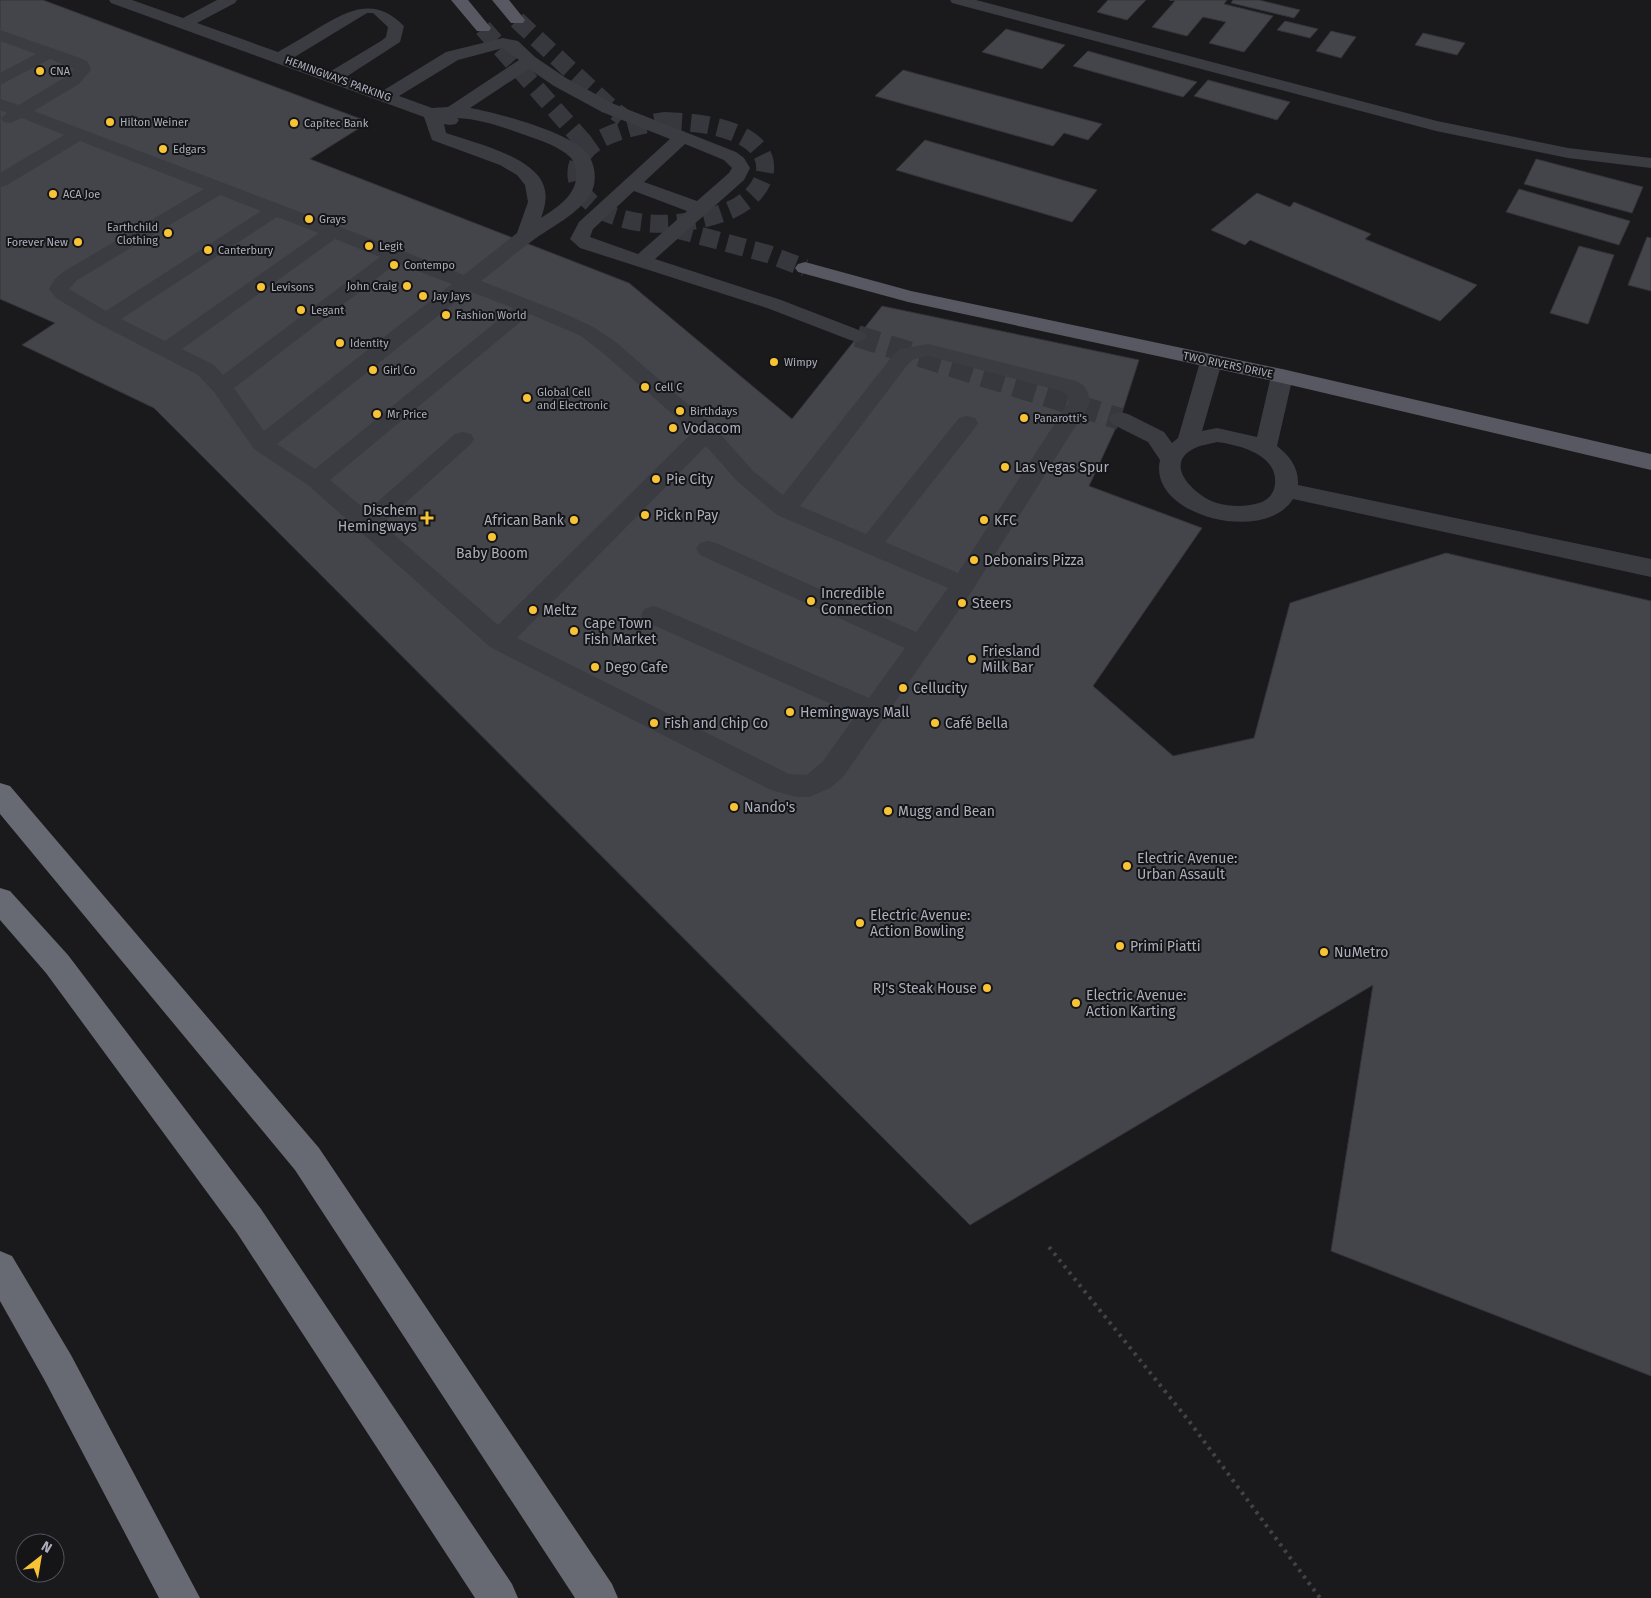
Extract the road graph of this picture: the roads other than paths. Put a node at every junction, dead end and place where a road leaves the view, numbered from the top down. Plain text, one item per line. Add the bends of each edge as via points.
1 (229, 0) edge
2 (459, 0) edge
3 (500, 0) edge
4 (958, 0) edge
5 (124, 2) edge
6 (517, 20) tunnel mouth
7 (184, 24) junction
8 (483, 28) tunnel mouth
9 (1, 36) edge
10 (49, 53) junction
11 (280, 58) junction
12 (529, 61) junction
13 (334, 77) junction
14 (0, 80) edge
15 (387, 96) junction
16 (0, 104) edge
17 (20, 112) junction
18 (432, 113) junction
19 (451, 113) junction
20 (0, 124) edge
21 (77, 135) junction
22 (681, 138) junction
23 (502, 139) dead end
24 (1651, 163) edge
25 (0, 181) edge
26 (631, 184) junction
27 (218, 188) junction
28 (700, 208) junction
29 (276, 210) junction
30 (334, 231) junction
31 (526, 236) junction
32 (396, 254) junction
33 (641, 261) junction
34 (805, 268) tunnel mouth
35 (465, 282) junction
36 (527, 306) junction
37 (106, 320) junction
38 (857, 336) tunnel mouth
39 (167, 350) junction
40 (1211, 362) junction
41 (1282, 376) junction
42 (222, 386) junction
43 (1120, 419) tunnel mouth
44 (966, 423) dead end
45 (706, 432) junction
46 (464, 439) dead end
47 (1188, 441) junction
48 (262, 444) junction
49 (1265, 448) junction
50 (1170, 458) junction
51 (1651, 462) edge
52 (316, 480) junction
53 (1286, 490) junction
54 (785, 509) junction
55 (366, 524) junction
56 (869, 546) junction
57 (708, 550) dead end
58 (1651, 568) edge
59 (963, 586) junction
60 (653, 615) dead end
61 (499, 640) junction
62 (920, 644) junction
63 (874, 712) junction
64 (0, 794) edge
65 (0, 900) edge
66 (0, 1268) edge
67 (0, 1293) edge
68 (58, 1368) junction
69 (180, 1598) edge
70 (498, 1598) edge
71 (598, 1598) edge

1 - 7 lane
2 - 8 main road
3 - 6 main road
4 - 24 lane via 1436,126 1568,153
5 - 7 lane, HEMINGWAYS PARKING
7 - 11 lane, HEMINGWAYS PARKING
9 - 10 lane
10 - 14 lane
10 - 17 lane via 77,63 83,70 73,80
11 - 13 lane, HEMINGWAYS PARKING
11 - 13 lane via 358,11 378,9 396,26 394,39
12 - 15 lane via 506,43 465,51 439,62
12 - 19 lane
12 - 22 lane via 599,104
13 - 15 lane, HEMINGWAYS PARKING
15 - 18 lane, HEMINGWAYS PARKING
16 - 17 lane
17 - 20 lane
17 - 21 lane
18 - 19 lane
18 - 23 lane, HEMINGWAYS PARKING
18 - 31 lane via 438,136 506,161 523,171 534,184 536,202
19 - 31 lane via 468,113 496,120 565,144 579,155 586,184 575,200 555,218
21 - 25 lane
21 - 27 lane
22 - 26 lane
22 - 28 lane via 730,156 741,168 737,176
26 - 28 lane
26 - 33 lane via 586,226 580,239
27 - 29 lane
27 - 37 lane via 61,284 59,289 63,294
28 - 33 lane
29 - 30 lane
29 - 37 lane
30 - 32 lane
30 - 39 lane
31 - 35 lane
32 - 35 lane
32 - 42 lane
33 - 38 lane via 774,304
34 - 40 main road, TWO RIVERS DRIVE via 908,296
35 - 36 lane
35 - 48 lane
36 - 45 lane via 588,332
36 - 52 lane
37 - 39 lane
39 - 42 lane via 206,370
40 - 41 main road, TWO RIVERS DRIVE
40 - 47 lane
41 - 49 lane
41 - 51 main road, TWO RIVERS DRIVE
42 - 48 lane
43 - 50 lane via 1156,437
44 - 56 lane
45 - 54 lane via 745,476
45 - 61 lane
46 - 55 lane
47 - 49 lane via 1202,437 1234,437
47 - 50 lane
48 - 52 lane
49 - 53 lane via 1284,468 1288,479
50 - 53 lane via 1171,480 1178,490 1190,500 1221,512 1255,513 1275,504
52 - 55 lane
53 - 58 lane
54 - 56 lane
54 - 59 lane via 907,354 928,350 1077,390 1079,403
55 - 61 lane
56 - 59 lane
57 - 62 lane
59 - 62 lane
60 - 63 lane
61 - 63 lane via 780,782 799,788 813,786 823,780
62 - 63 lane
64 - 71 highway via 307,1159
65 - 70 highway via 57,964 249,1220
66 - 68 highway
67 - 68 highway
68 - 69 highway

